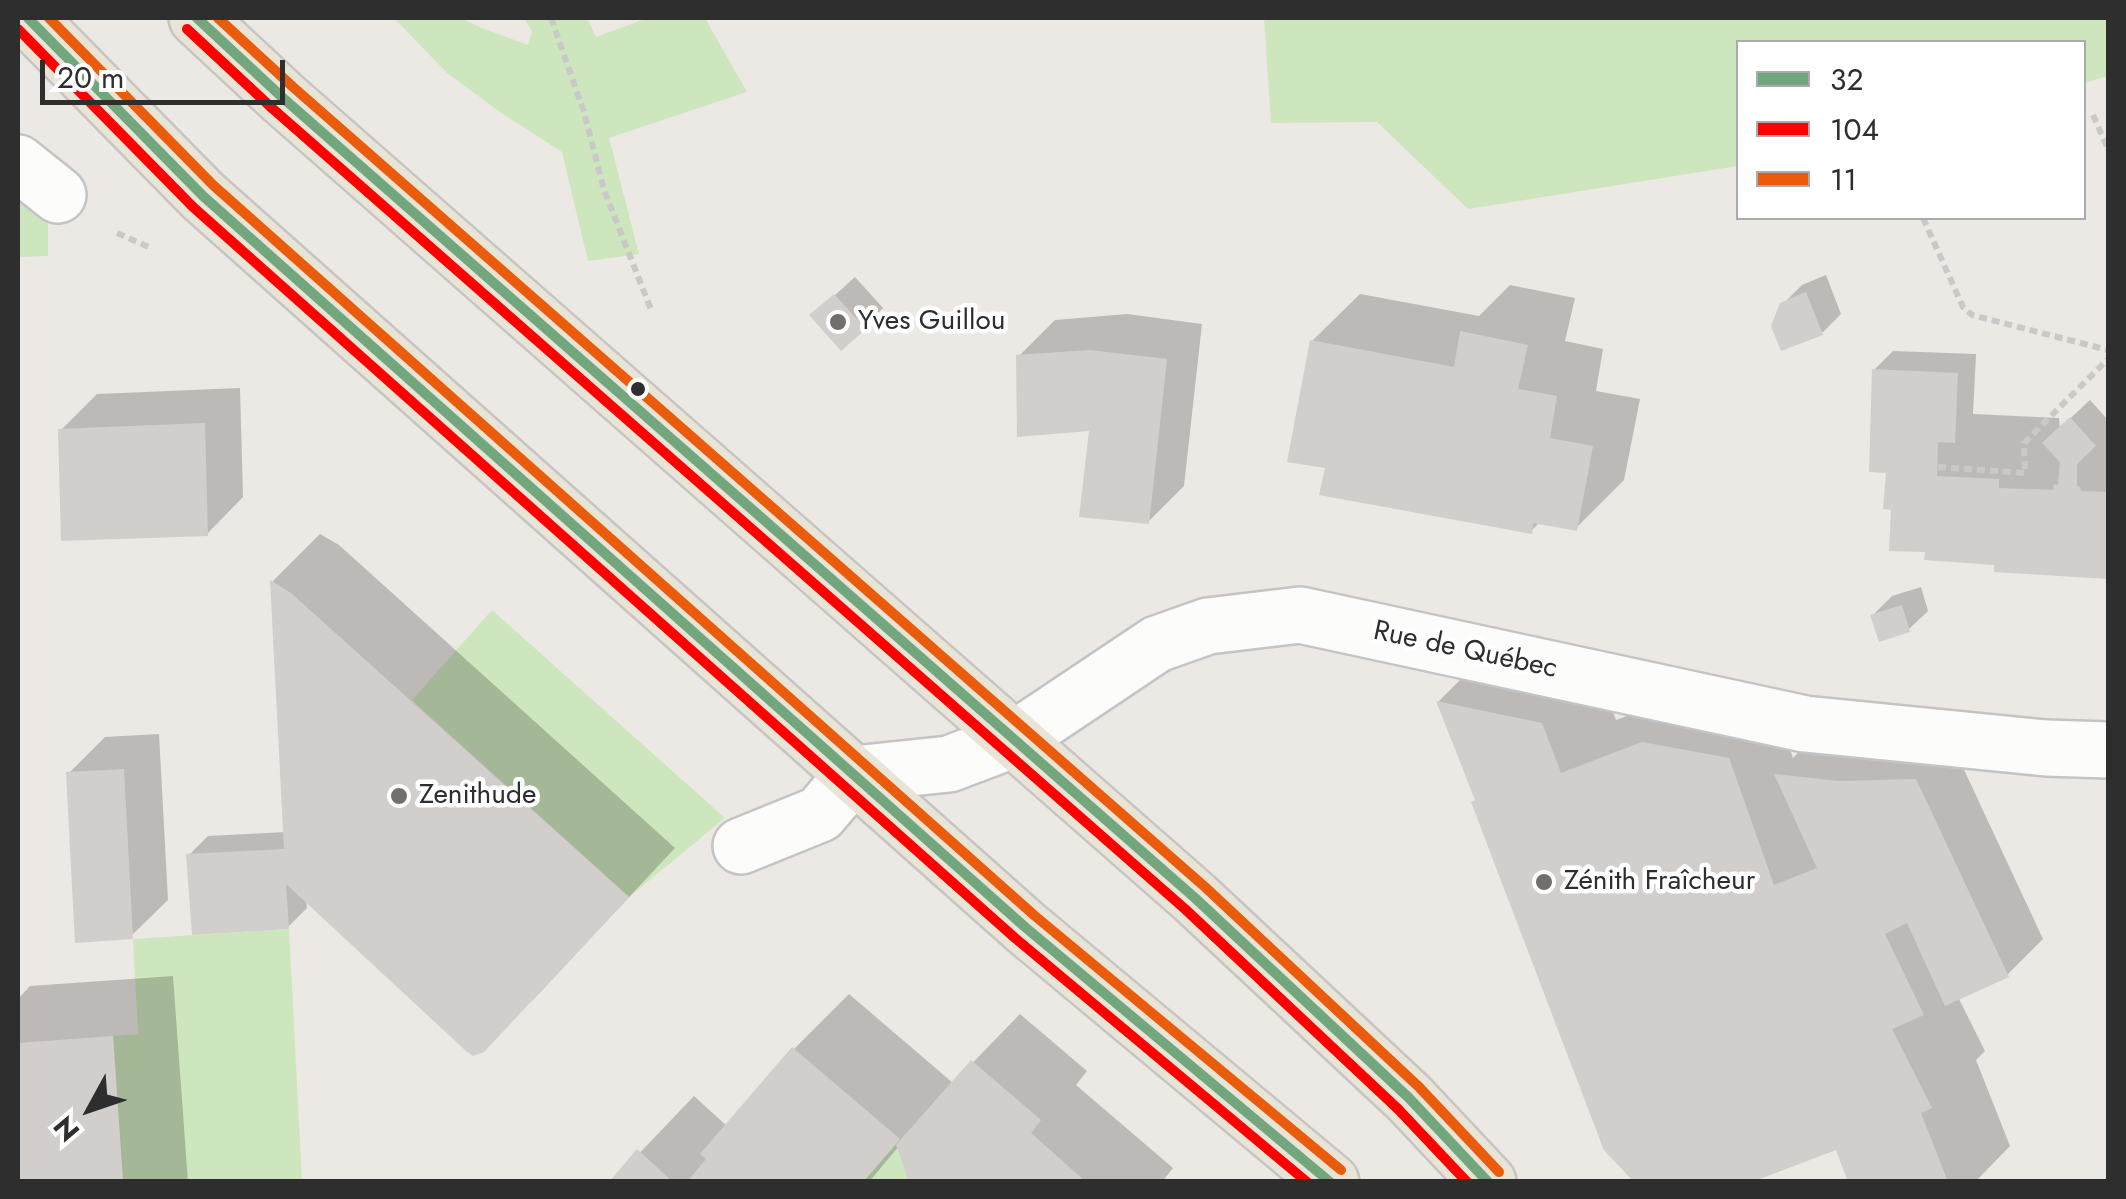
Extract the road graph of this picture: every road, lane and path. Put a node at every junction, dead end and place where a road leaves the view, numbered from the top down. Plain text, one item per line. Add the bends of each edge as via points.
1 (28, 18) edge
2 (197, 18) edge
3 (551, 18) edge
4 (2093, 115) dead end
5 (2108, 149) edge
6 (1924, 220) edge
7 (652, 312) dead end
8 (2108, 350) edge
9 (2108, 359) edge
10 (1938, 467) dead end
11 (1015, 738) junction
12 (2108, 750) edge
13 (854, 774) junction
14 (741, 846) dead end
15 (1331, 1182) edge
16 (1488, 1182) edge

1 - 13 main road via 203,196
2 - 11 main road
3 - 7 path via 604,190
4 - 5 path
6 - 8 path via 1972,314
9 - 10 path via 2024,443 2025,474
11 - 12 street, Rue de Québec via 1157,644 1208,626 1300,615 1805,724
11 - 13 street, Rue de Québec via 949,764
11 - 16 main road via 1395,1084
13 - 14 street via 820,814
13 - 15 main road via 1025,927

